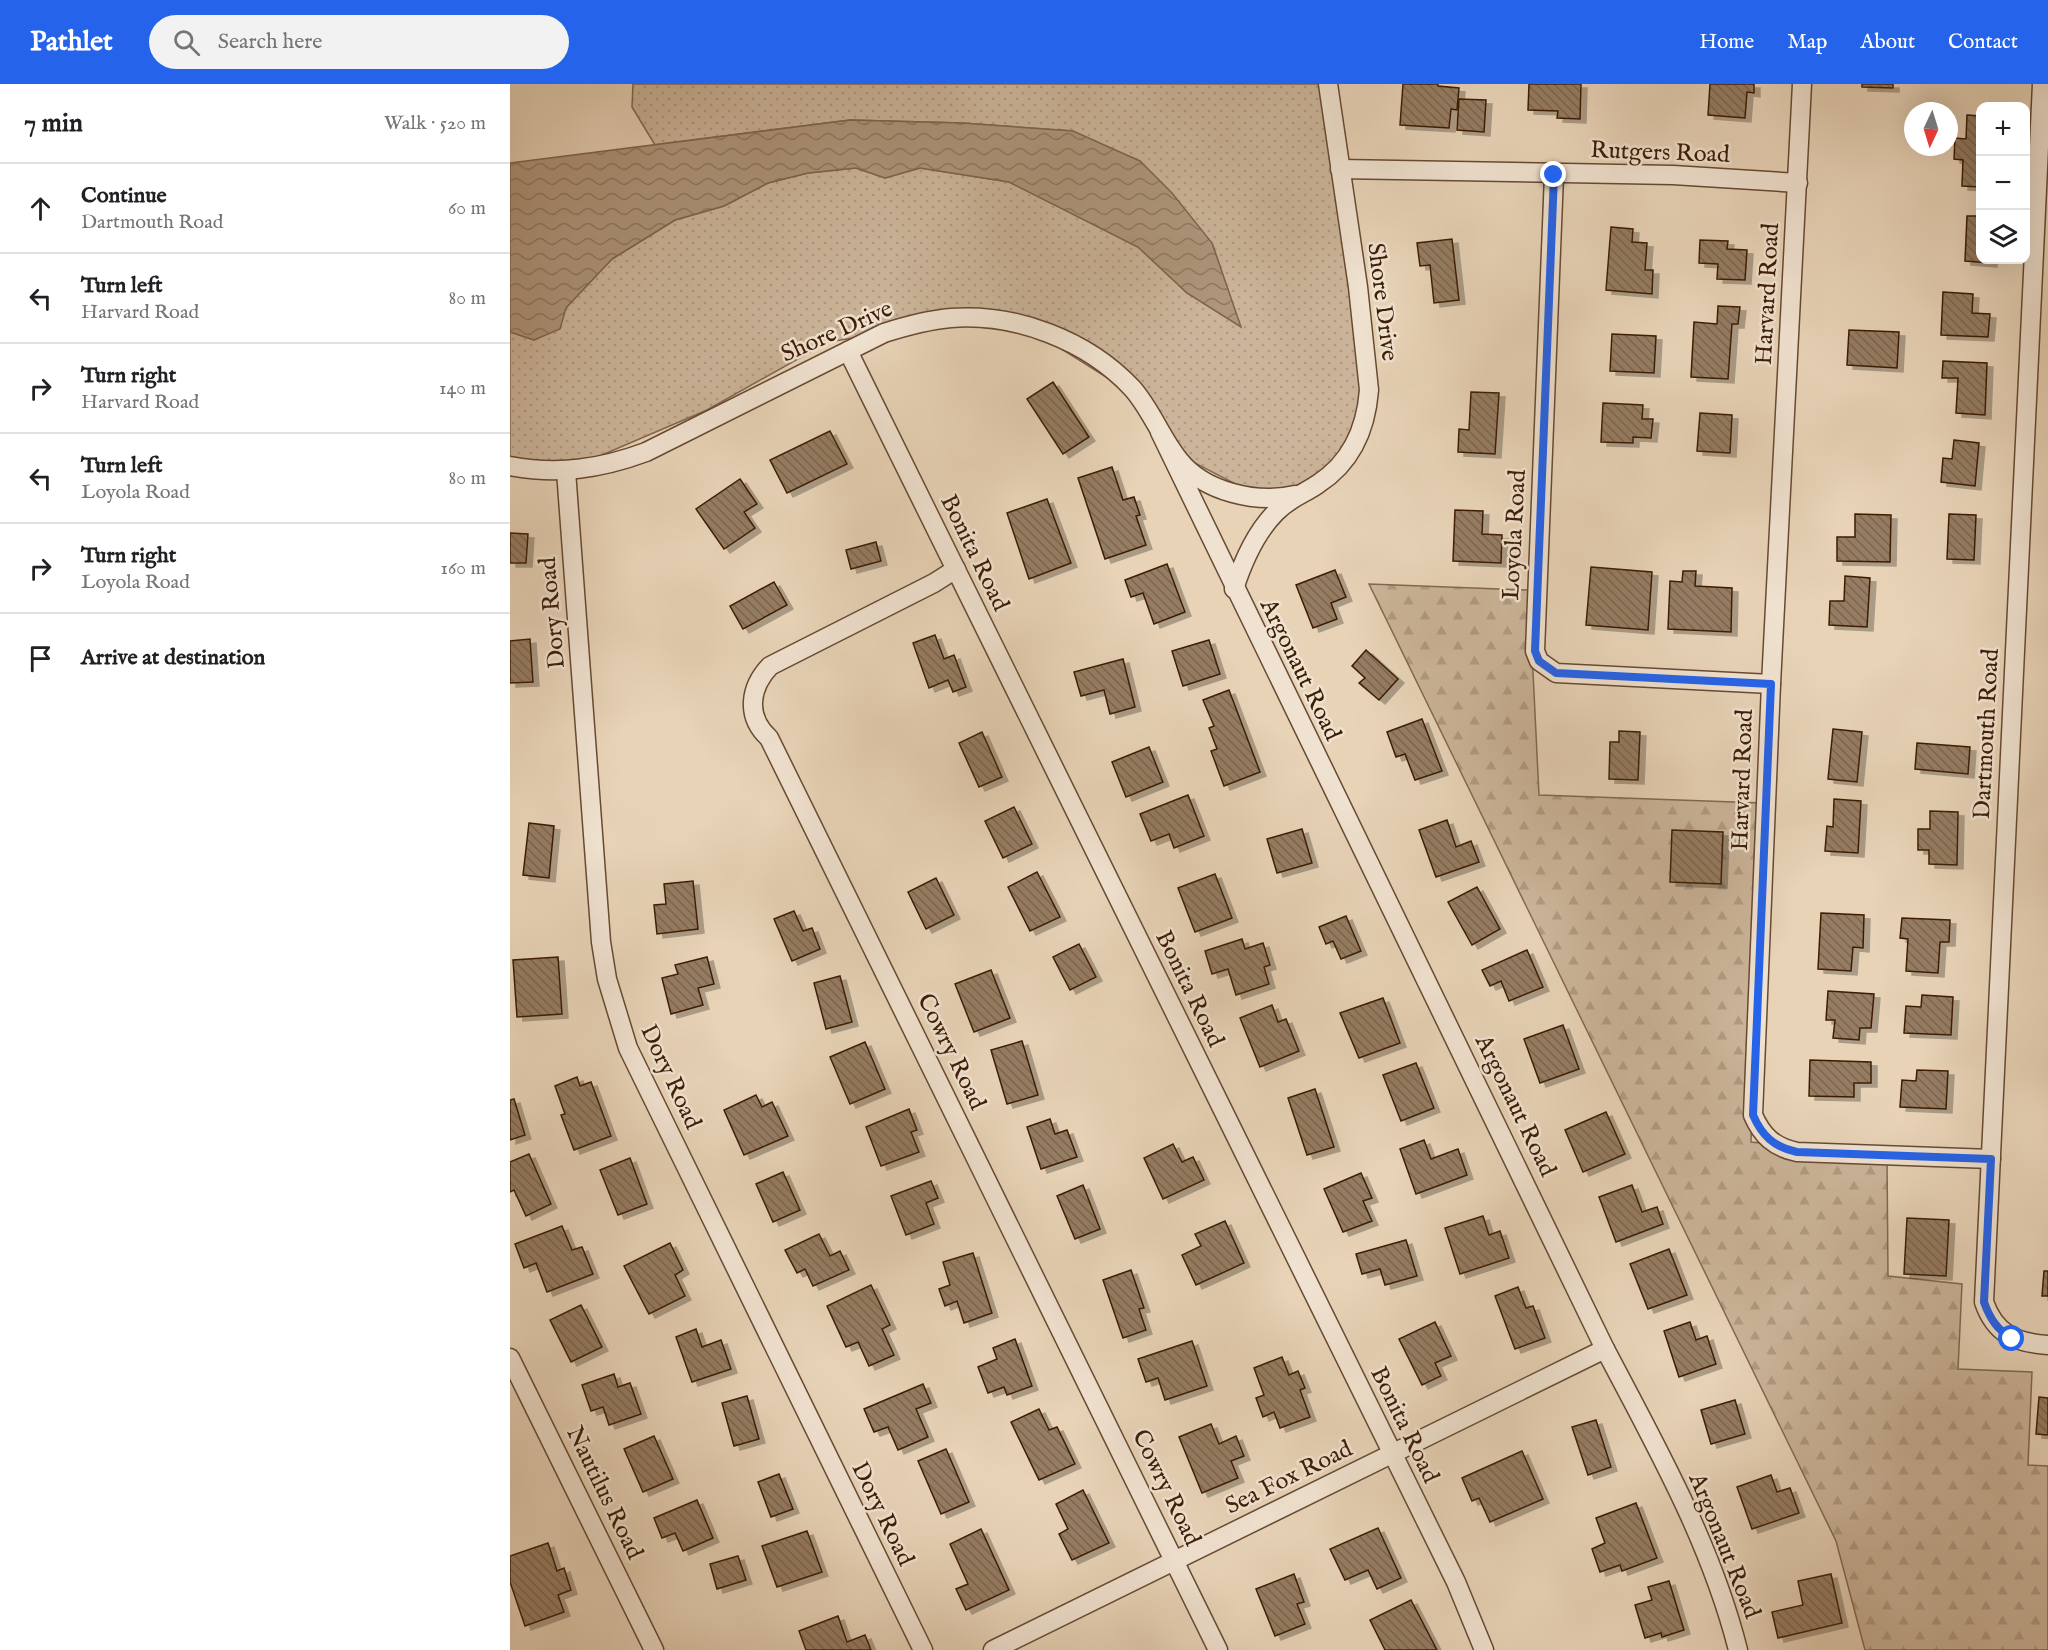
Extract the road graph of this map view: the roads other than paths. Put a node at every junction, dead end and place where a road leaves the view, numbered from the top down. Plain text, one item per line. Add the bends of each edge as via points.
1 (1328, 84) edge
2 (1802, 84) edge
3 (2042, 84) edge
4 (1340, 169) junction
5 (1554, 175) junction
6 (1798, 183) junction
7 (848, 351) junction
8 (1160, 432) junction
9 (510, 466) edge
10 (566, 471) junction
11 (1295, 495) junction
12 (956, 569) junction
13 (1234, 589) junction
14 (1771, 684) junction
15 (1991, 1159) junction
16 (2048, 1345) edge
17 (1605, 1349) junction
18 (510, 1358) edge
19 (1391, 1454) junction
20 (1176, 1561) junction
21 (654, 1650) edge
22 (923, 1650) edge
23 (993, 1650) edge
24 (1218, 1650) edge
25 (1484, 1650) edge
26 (1738, 1650) edge

1 - 4 street, Shore Drive
2 - 6 street, Harvard Road
3 - 15 street, Dartmouth Road
4 - 5 street, Rutgers Road
4 - 11 street, Shore Drive via 1358,287 1368,405 1363,429 1343,463 1316,486
5 - 6 street, Rutgers Road via 1673,175
5 - 14 street, Loyola Road via 1535,651 1539,661 1556,673
6 - 14 street, Harvard Road
7 - 8 street, Shore Drive via 884,333 951,318 987,318 1025,325 1083,350 1114,372 1132,388
7 - 10 street, Shore Drive via 646,452 615,464
7 - 12 street, Bonita Road
8 - 11 street, Shore Drive via 1180,462 1219,489 1269,498
8 - 13 street, Shore Drive
9 - 10 street, Shore Drive
10 - 22 street, Dory Road via 601,942 616,1014 628,1048
11 - 13 street, Shore Drive via 1256,537
12 - 19 street, Bonita Road
12 - 20 street, Cowry Road via 770,666 753,690 752,705 756,720 769,738
13 - 17 street, Argonaut Road
14 - 15 street, Harvard Road via 1752,1107 1759,1129 1782,1148 1797,1152
15 - 16 street, Dartmouth Road via 1984,1302 1994,1324 2012,1339
17 - 19 street, Sea Fox Road
17 - 26 street, Argonaut Road via 1694,1525
18 - 21 street, Nautilus Road
19 - 20 street, Sea Fox Road
19 - 25 street, Bonita Road via 1456,1582
20 - 23 street, Sea Fox Road
20 - 24 street, Cowry Road

